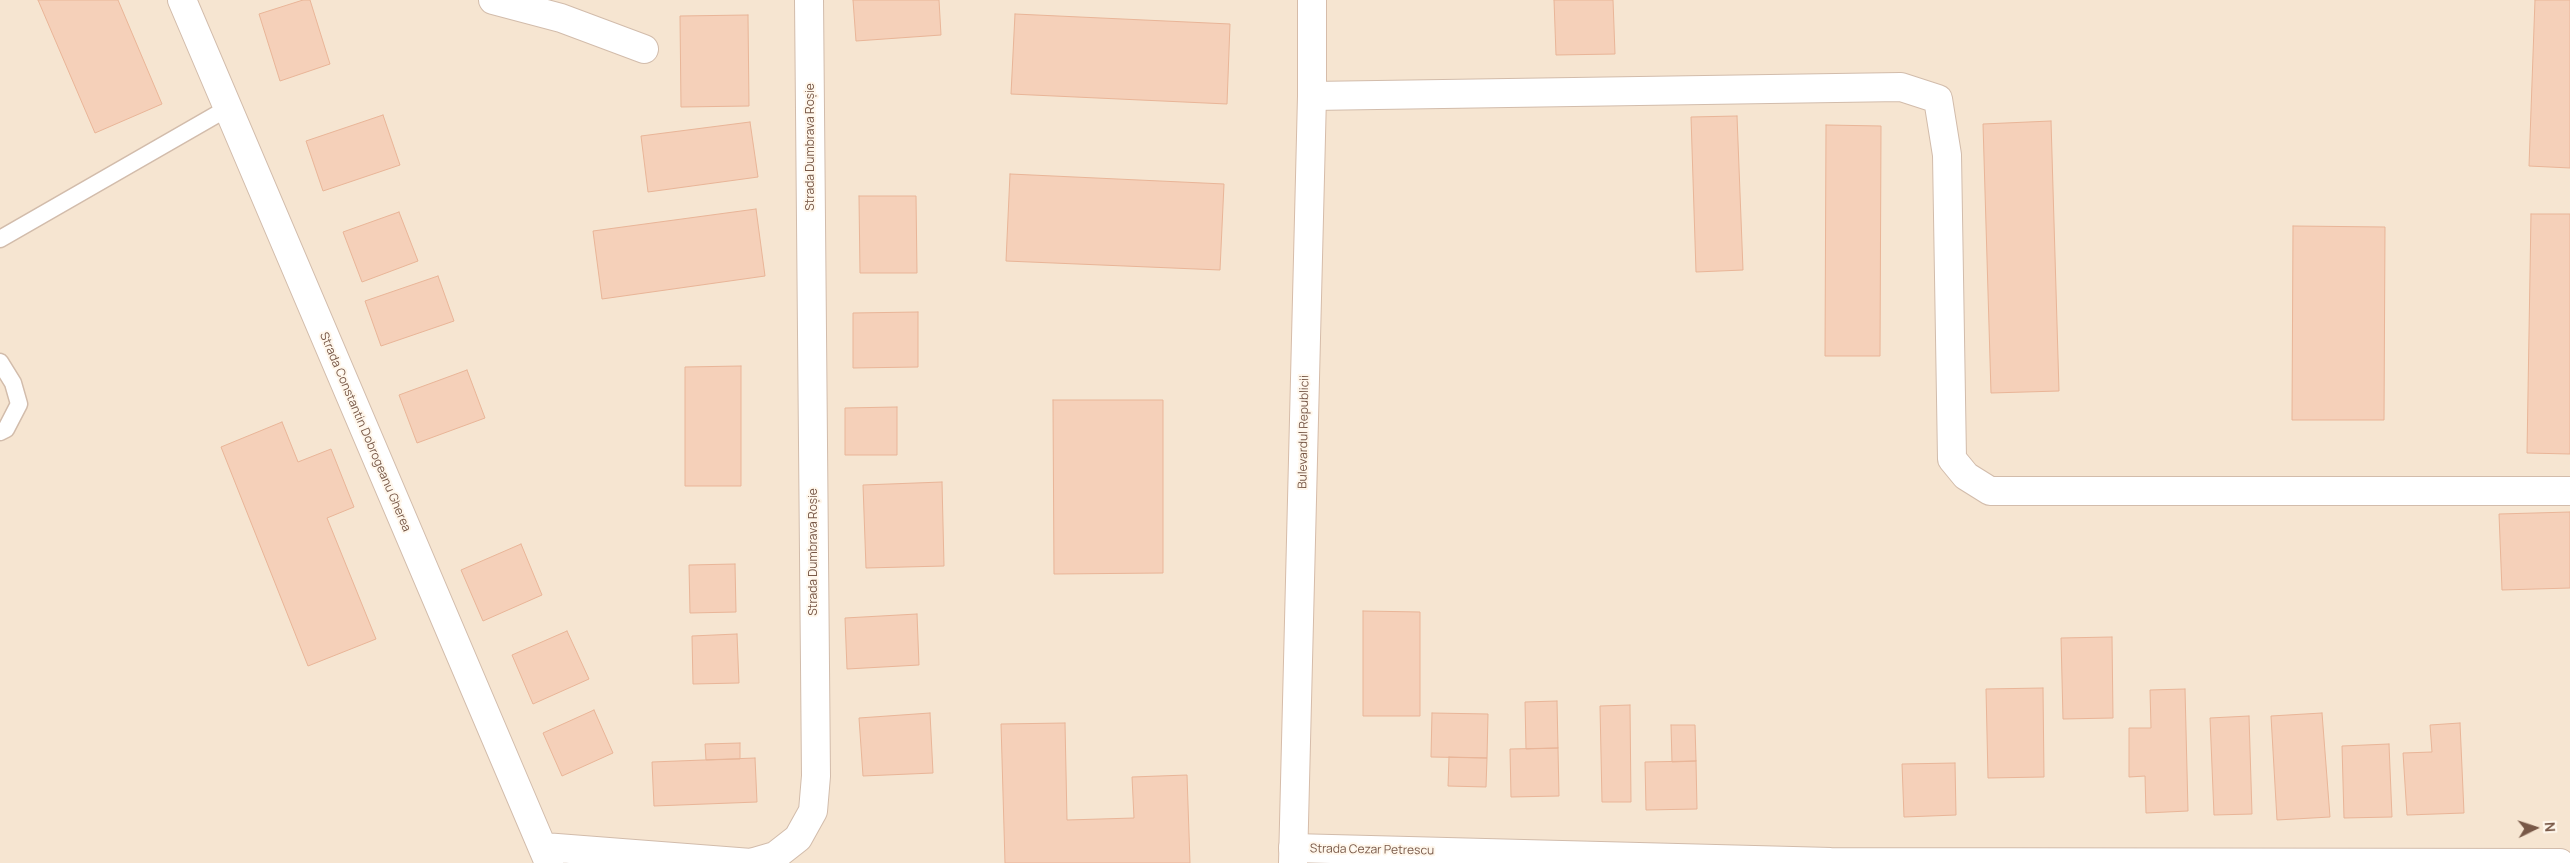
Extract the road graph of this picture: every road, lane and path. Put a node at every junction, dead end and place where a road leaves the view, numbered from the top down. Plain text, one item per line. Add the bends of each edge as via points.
1 (182, 0) edge
2 (493, 0) edge
3 (809, 0) edge
4 (1312, 0) edge
5 (644, 49) dead end
6 (1312, 96) junction
7 (228, 108) junction
8 (0, 239) edge
9 (0, 362) edge
10 (0, 432) edge
11 (2570, 491) edge
12 (547, 855) edge
13 (1293, 855) edge
14 (1831, 862) edge
15 (2353, 863) edge
16 (2560, 863) edge

1 - 7 street, Strada Constantin Dobrogeanu Gherea
2 - 5 street via 561,18
3 - 12 street, Strada Dumbrava Roșie via 816,776 813,811 798,838 775,856 751,863
4 - 6 street, Bulevardul Republicii
6 - 11 street via 1901,87 1938,98 1947,155 1952,459 1966,476 1990,491
6 - 13 street, Bulevardul Republicii
7 - 8 lane
7 - 12 street, Strada Constantin Dobrogeanu Gherea
9 - 10 lane via 13,383 19,404 6,429
13 - 14 street, Strada Cezar Petrescu
14 - 15 street, Strada Cezar Petrescu
15 - 16 street, Strada Cezar Petrescu

